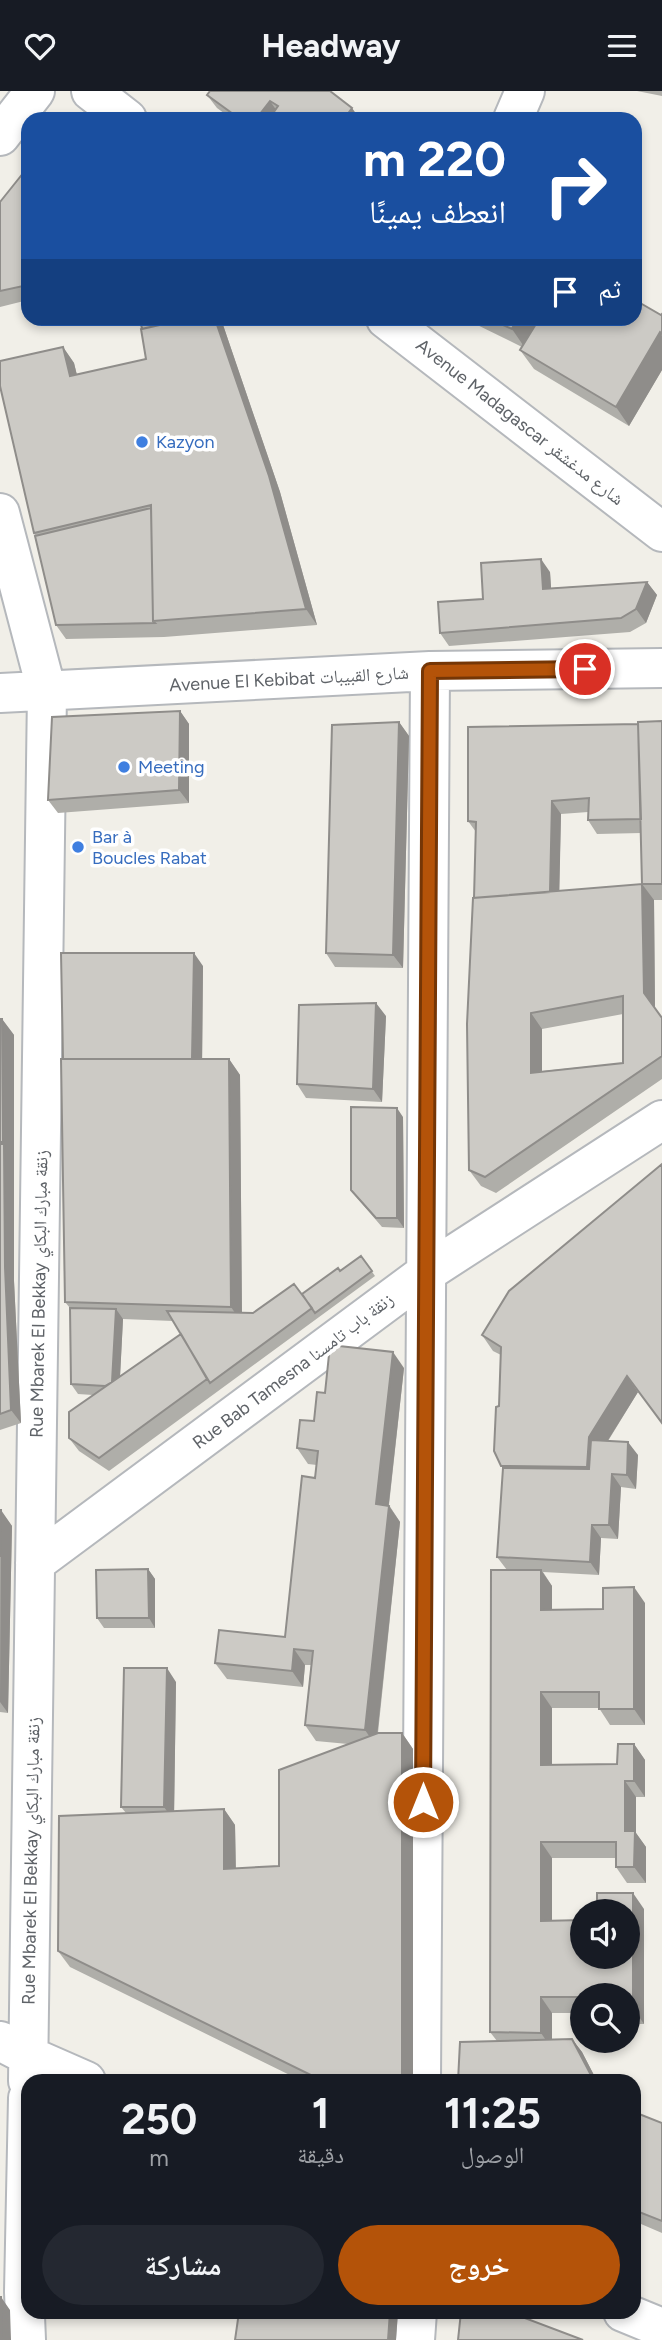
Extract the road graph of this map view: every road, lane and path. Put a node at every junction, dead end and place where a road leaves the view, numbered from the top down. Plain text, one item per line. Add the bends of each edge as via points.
1 (35, 91) edge
2 (91, 91) edge
3 (525, 91) edge
4 (118, 112) edge
5 (516, 112) edge
6 (0, 136) edge
7 (405, 326) edge
8 (0, 513) edge
9 (659, 529) edge
10 (662, 668) edge
11 (430, 671) junction
12 (47, 692) junction
13 (0, 693) edge
14 (662, 1120) edge
15 (427, 1272) junction
16 (35, 1563) junction
17 (19, 2059) edge
18 (65, 2074) edge
19 (421, 2074) edge
20 (25, 2319) edge
21 (416, 2319) edge
22 (26, 2340) edge
23 (415, 2340) edge

1 - 6 street
2 - 4 street
3 - 5 street
7 - 9 street, Avenue Madagascar شارع مدغشقر
8 - 12 street, Rue Mbarek El Bekkay زنقة مبارك البكاي
10 - 11 street, Avenue El Kebibat شارع القبيبات
11 - 12 street, Avenue El Kebibat شارع القبيبات
11 - 15 street
12 - 13 street, Avenue El Kebibat شارع القبيبات
12 - 16 street, Rue Mbarek El Bekkay زنقة مبارك البكاي
14 - 15 street, Rue Bab Tamesna زنقة باب تامسنا
15 - 16 street, Rue Bab Tamesna زنقة باب تامسنا
15 - 19 street
16 - 17 street, Rue Mbarek El Bekkay زنقة مبارك البكاي
17 - 18 street
20 - 22 street
21 - 23 street

